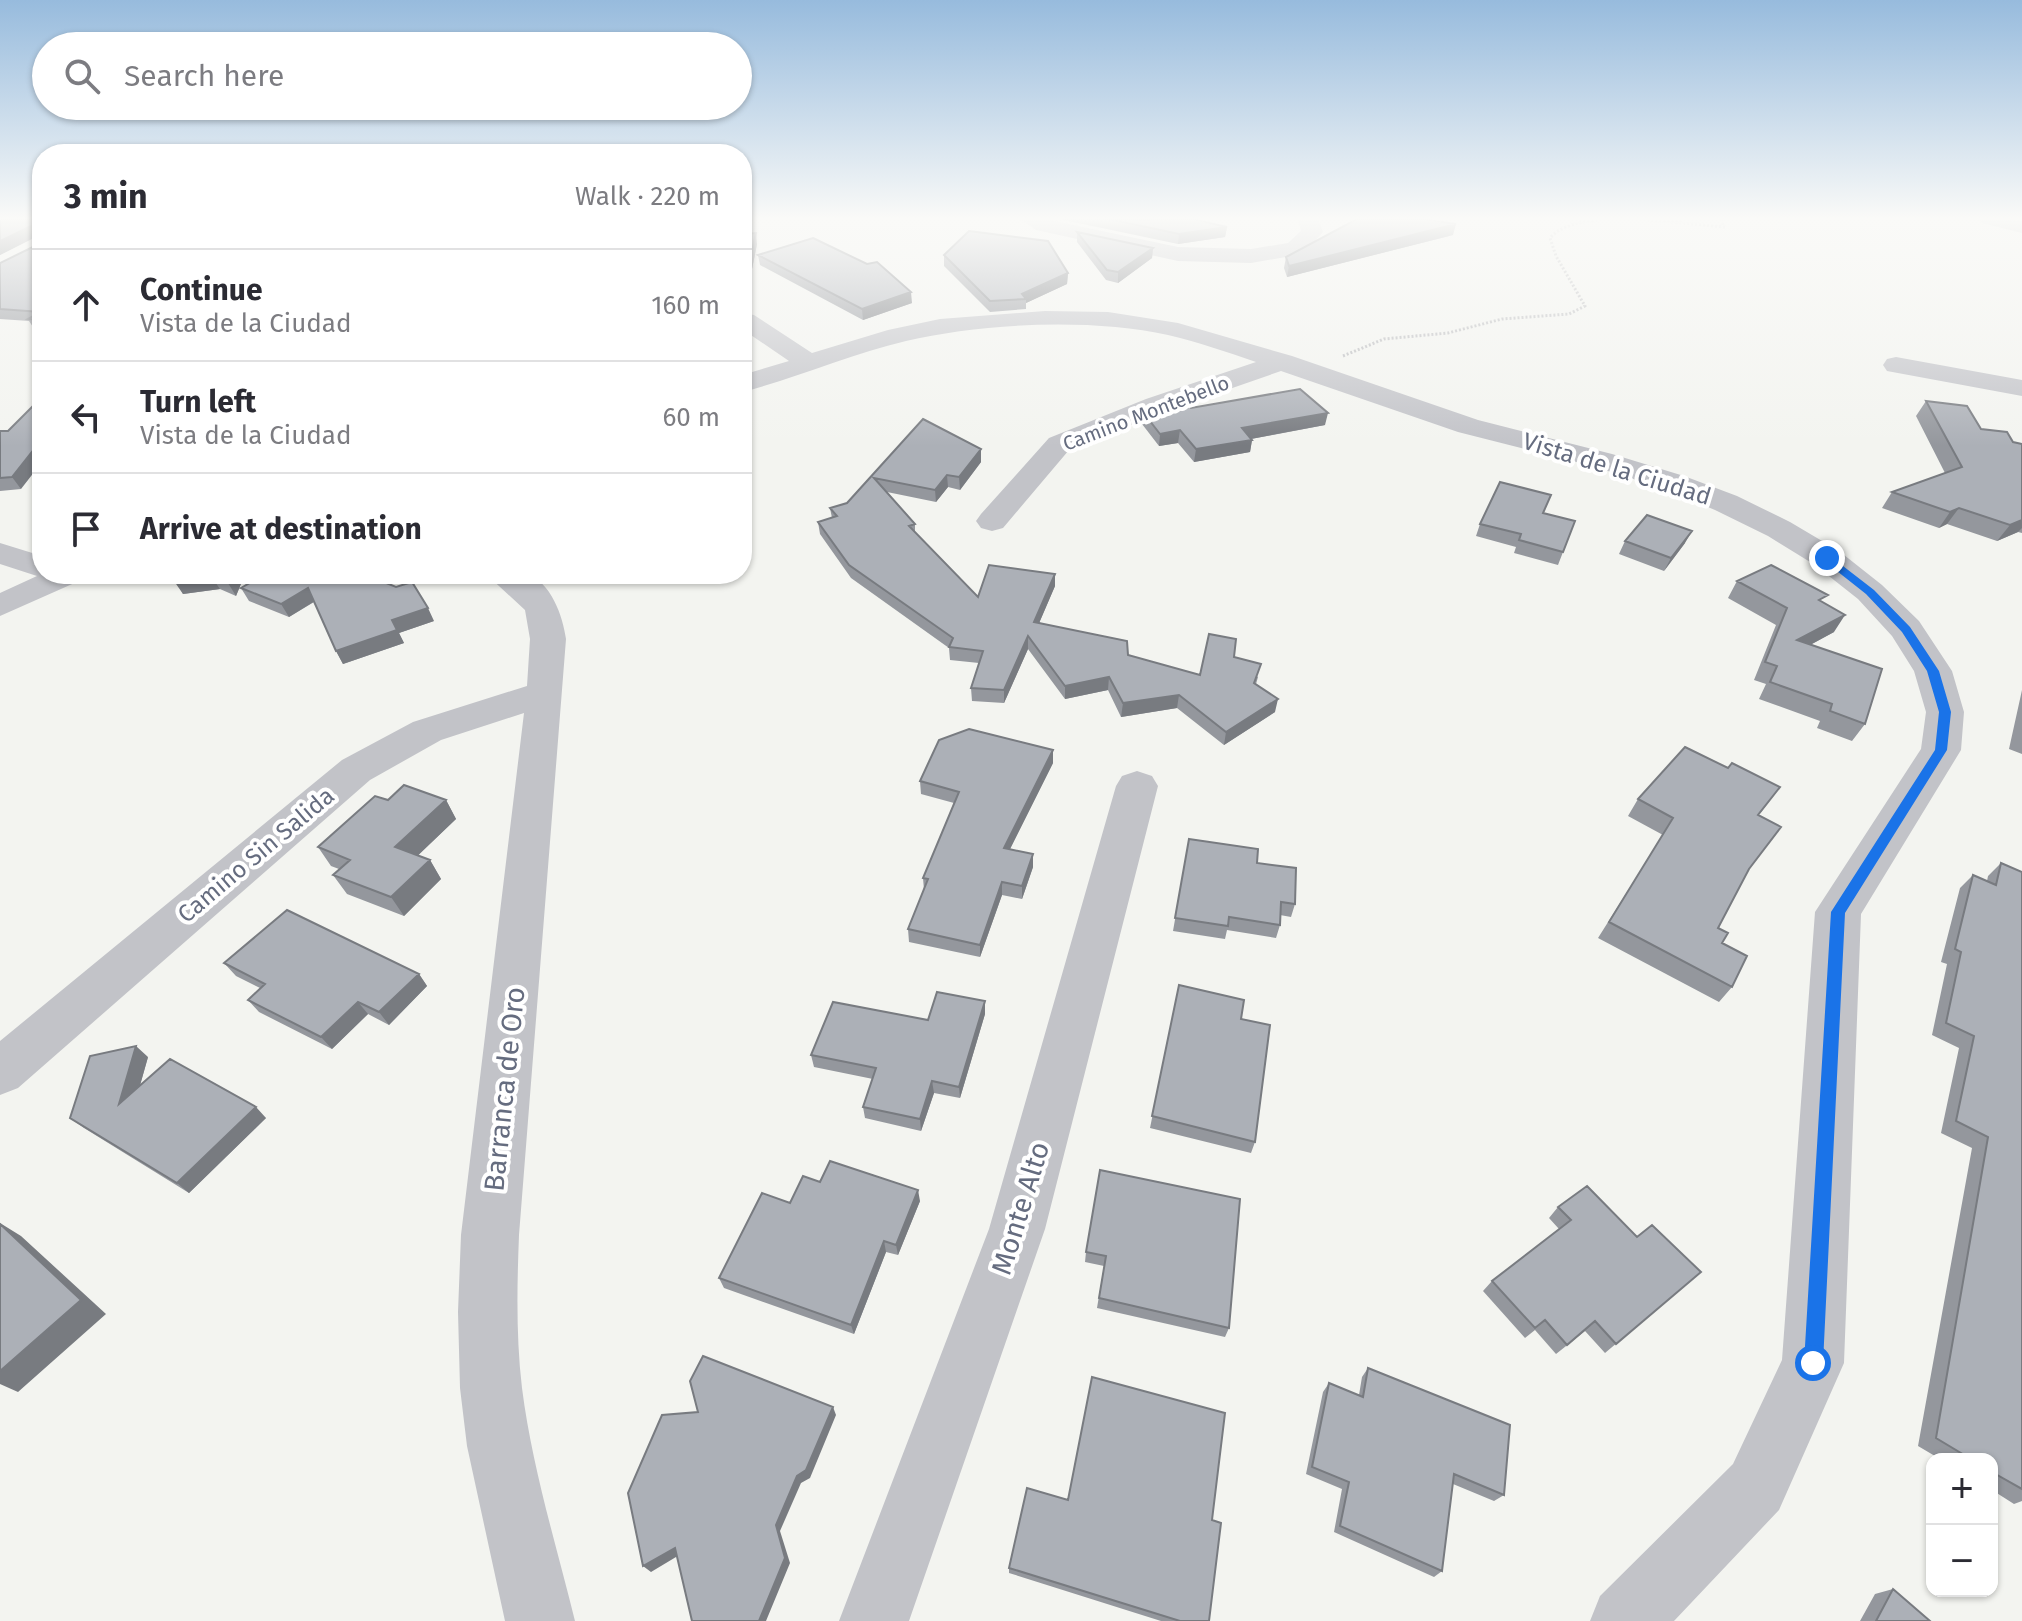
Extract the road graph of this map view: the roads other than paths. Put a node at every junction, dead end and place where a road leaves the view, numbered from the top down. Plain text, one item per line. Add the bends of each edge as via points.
1 (752, 325) edge
2 (808, 362) junction
3 (1896, 365) dead end
4 (1294, 366) junction
5 (752, 381) edge
6 (2022, 388) edge
7 (992, 521) dead end
8 (0, 553) edge
9 (32, 564) edge
10 (46, 584) edge
11 (523, 584) edge
12 (0, 606) edge
13 (545, 693) junction
14 (1137, 786) dead end
15 (0, 1072) edge
16 (540, 1621) edge
17 (874, 1621) edge
18 (1625, 1621) edge

1 - 2 street
2 - 4 street, Vista de la Ciudad via 940,326 1045,318 1108,319 1169,328
2 - 5 street, Vista de la Ciudad
3 - 6 street
4 - 7 street, Camino Montebello via 1156,405 1059,444
4 - 18 street, Vista de la Ciudad via 1468,426 1673,482 1779,529 1827,558 1906,629 1933,671 1945,712 1941,750 1838,912 1813,1363 1756,1487
8 - 9 street
10 - 12 street
11 - 13 street, Barranca de Oro via 541,603 549,624
13 - 15 street, Camino Sin Salida via 427,731 356,770
13 - 16 street, Barranca de Oro via 486,1311 491,1391 503,1460
14 - 17 street, Monte Alto via 1017,1229

